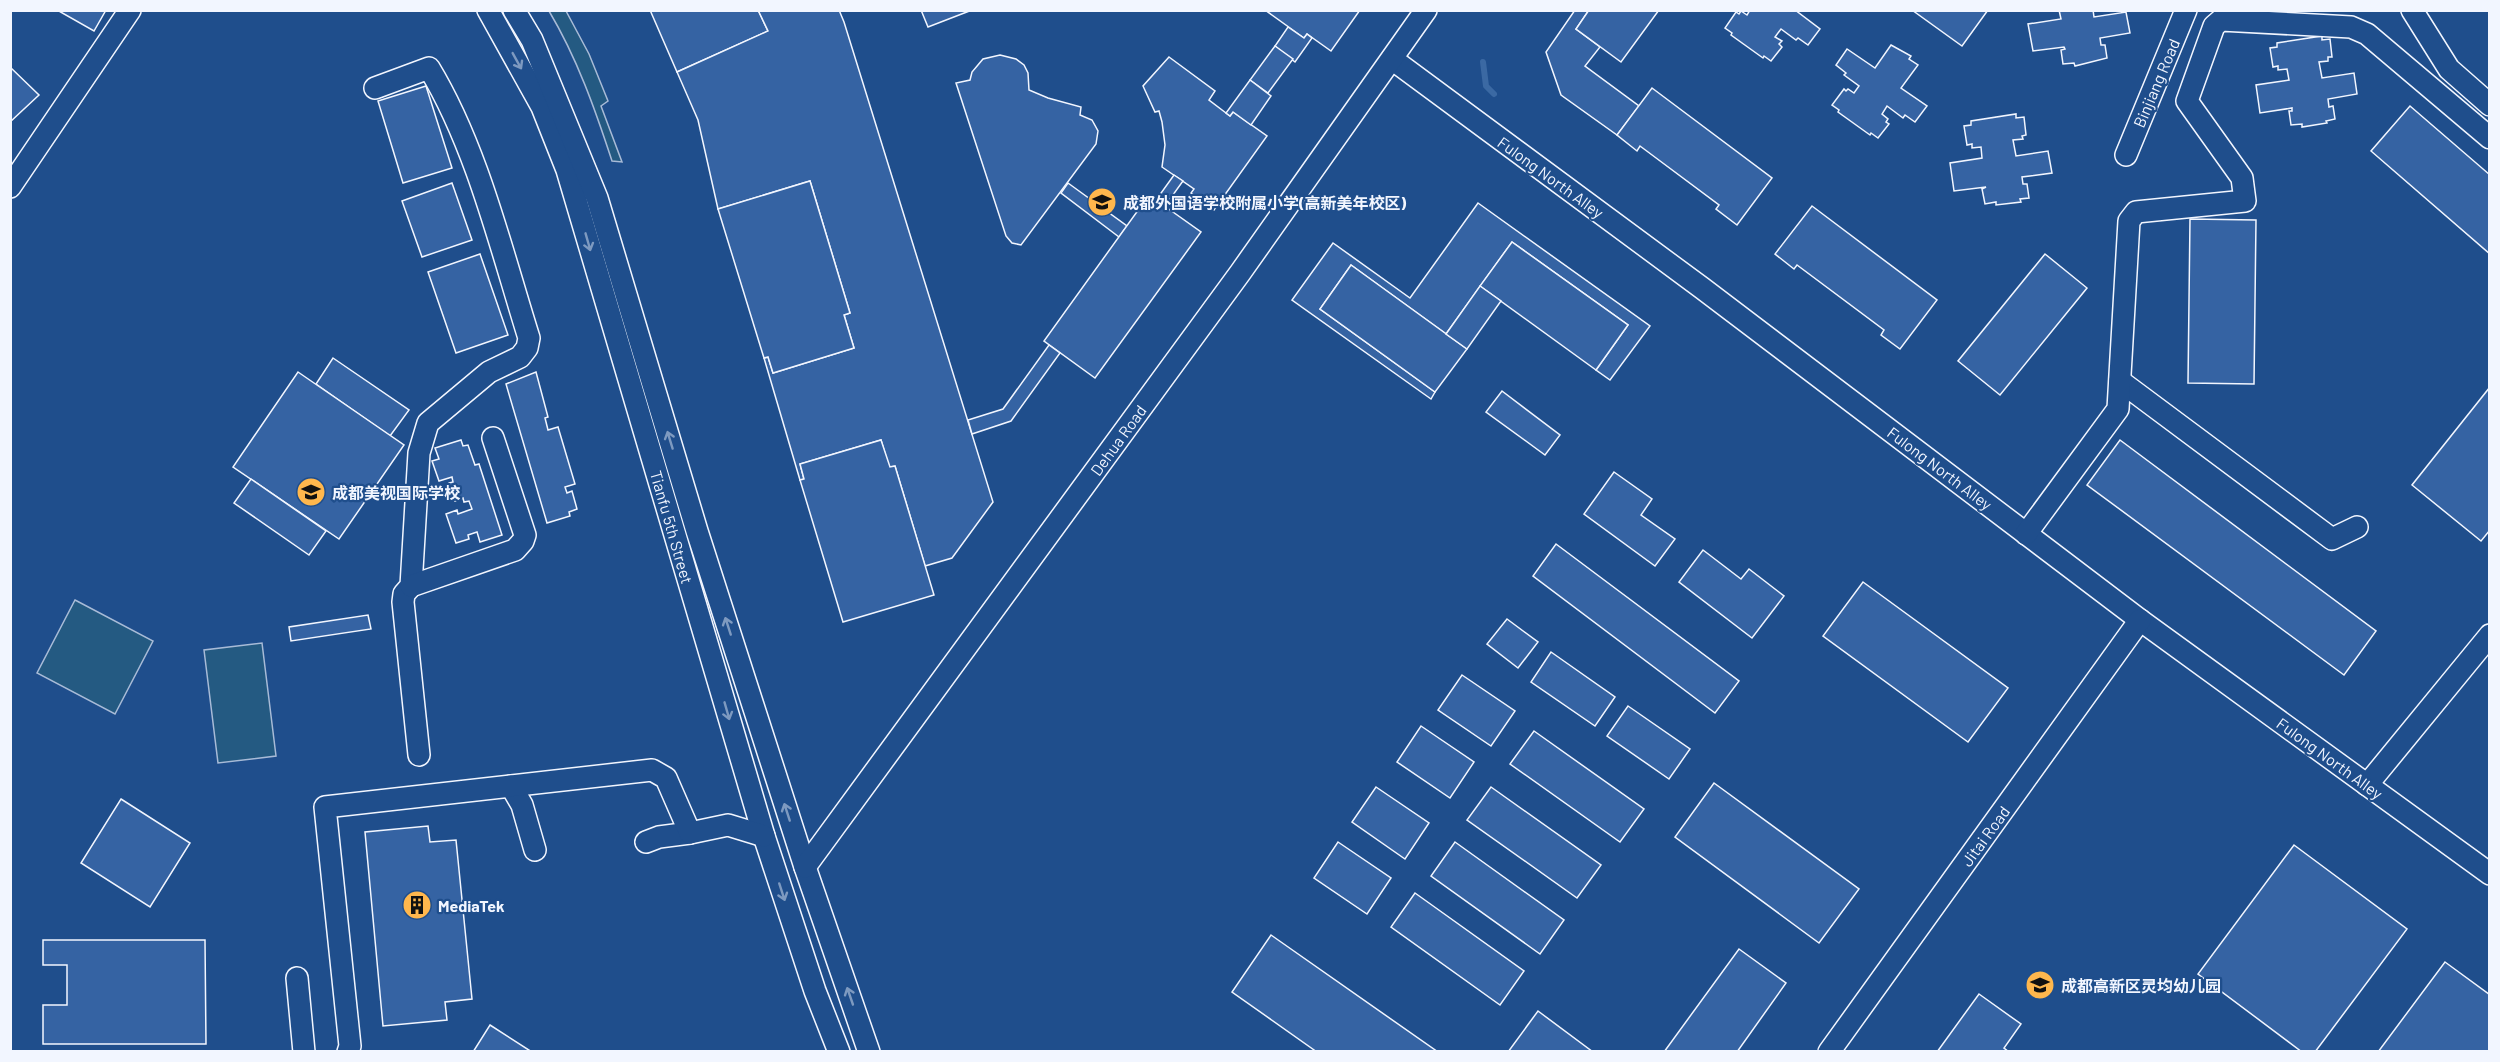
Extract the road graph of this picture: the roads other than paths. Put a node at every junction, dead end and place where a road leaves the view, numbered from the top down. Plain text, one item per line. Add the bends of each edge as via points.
1 (130, 10) edge
2 (488, 10) edge
3 (514, 10) edge
4 (1426, 10) edge
5 (2186, 10) edge
6 (2412, 10) edge
7 (1392, 60) junction
8 (375, 88) dead end
9 (2490, 105) edge
10 (2490, 138) edge
11 (2126, 155) dead end
12 (10, 187) edge
13 (2120, 381) junction
14 (2143, 398) junction
15 (2118, 409) junction
16 (493, 438) dead end
17 (2357, 527) dead end
18 (2026, 534) junction
19 (411, 586) junction
20 (2140, 620) junction
21 (2490, 635) edge
22 (419, 755) dead end
23 (2367, 785) junction
24 (511, 786) junction
25 (690, 833) junction
26 (764, 837) junction
27 (646, 842) dead end
28 (535, 850) dead end
29 (806, 867) junction
30 (2490, 874) edge
31 (297, 978) dead end
32 (304, 1052) edge
33 (348, 1052) edge
34 (839, 1052) edge
35 (870, 1052) edge
36 (1829, 1052) edge

1 - 12 street
2 -> 26 street, Tianfu 5th Street via 542,107 567,170
29 -> 3 street, Tianfu 5th Street via 697,531 597,198 532,40
4 - 7 street, Dehua Road
5 - 11 street, Binjiang Road
6 - 9 street via 2449,69
7 - 18 street, Fulong North Alley via 1702,288
7 - 29 street, Dehua Road
8 - 19 street via 429,68 450,102 529,338 520,357 489,372 428,423 419,453
10 - 13 street via 2367,34 2351,27 2221,20 2214,26 2187,101 2242,178 2245,201 2136,212 2129,221
13 - 14 street
13 - 15 street
14 - 15 street
14 - 17 street via 2332,539
15 - 18 street
16 - 19 street via 525,535 523,542 514,550
18 - 20 street, Fulong North Alley
19 - 22 street via 403,602
20 - 23 street, Fulong North Alley
20 - 36 street, Jitai Road
21 - 23 street
23 - 30 street, Fulong North Alley
24 - 25 street via 652,770 666,778
24 - 28 street via 522,805
24 - 33 street via 325,807
25 - 26 street via 728,825
25 - 27 street
26 -> 34 street, Tianfu 5th Street
35 -> 29 street, Tianfu 5th Street
31 - 32 street

